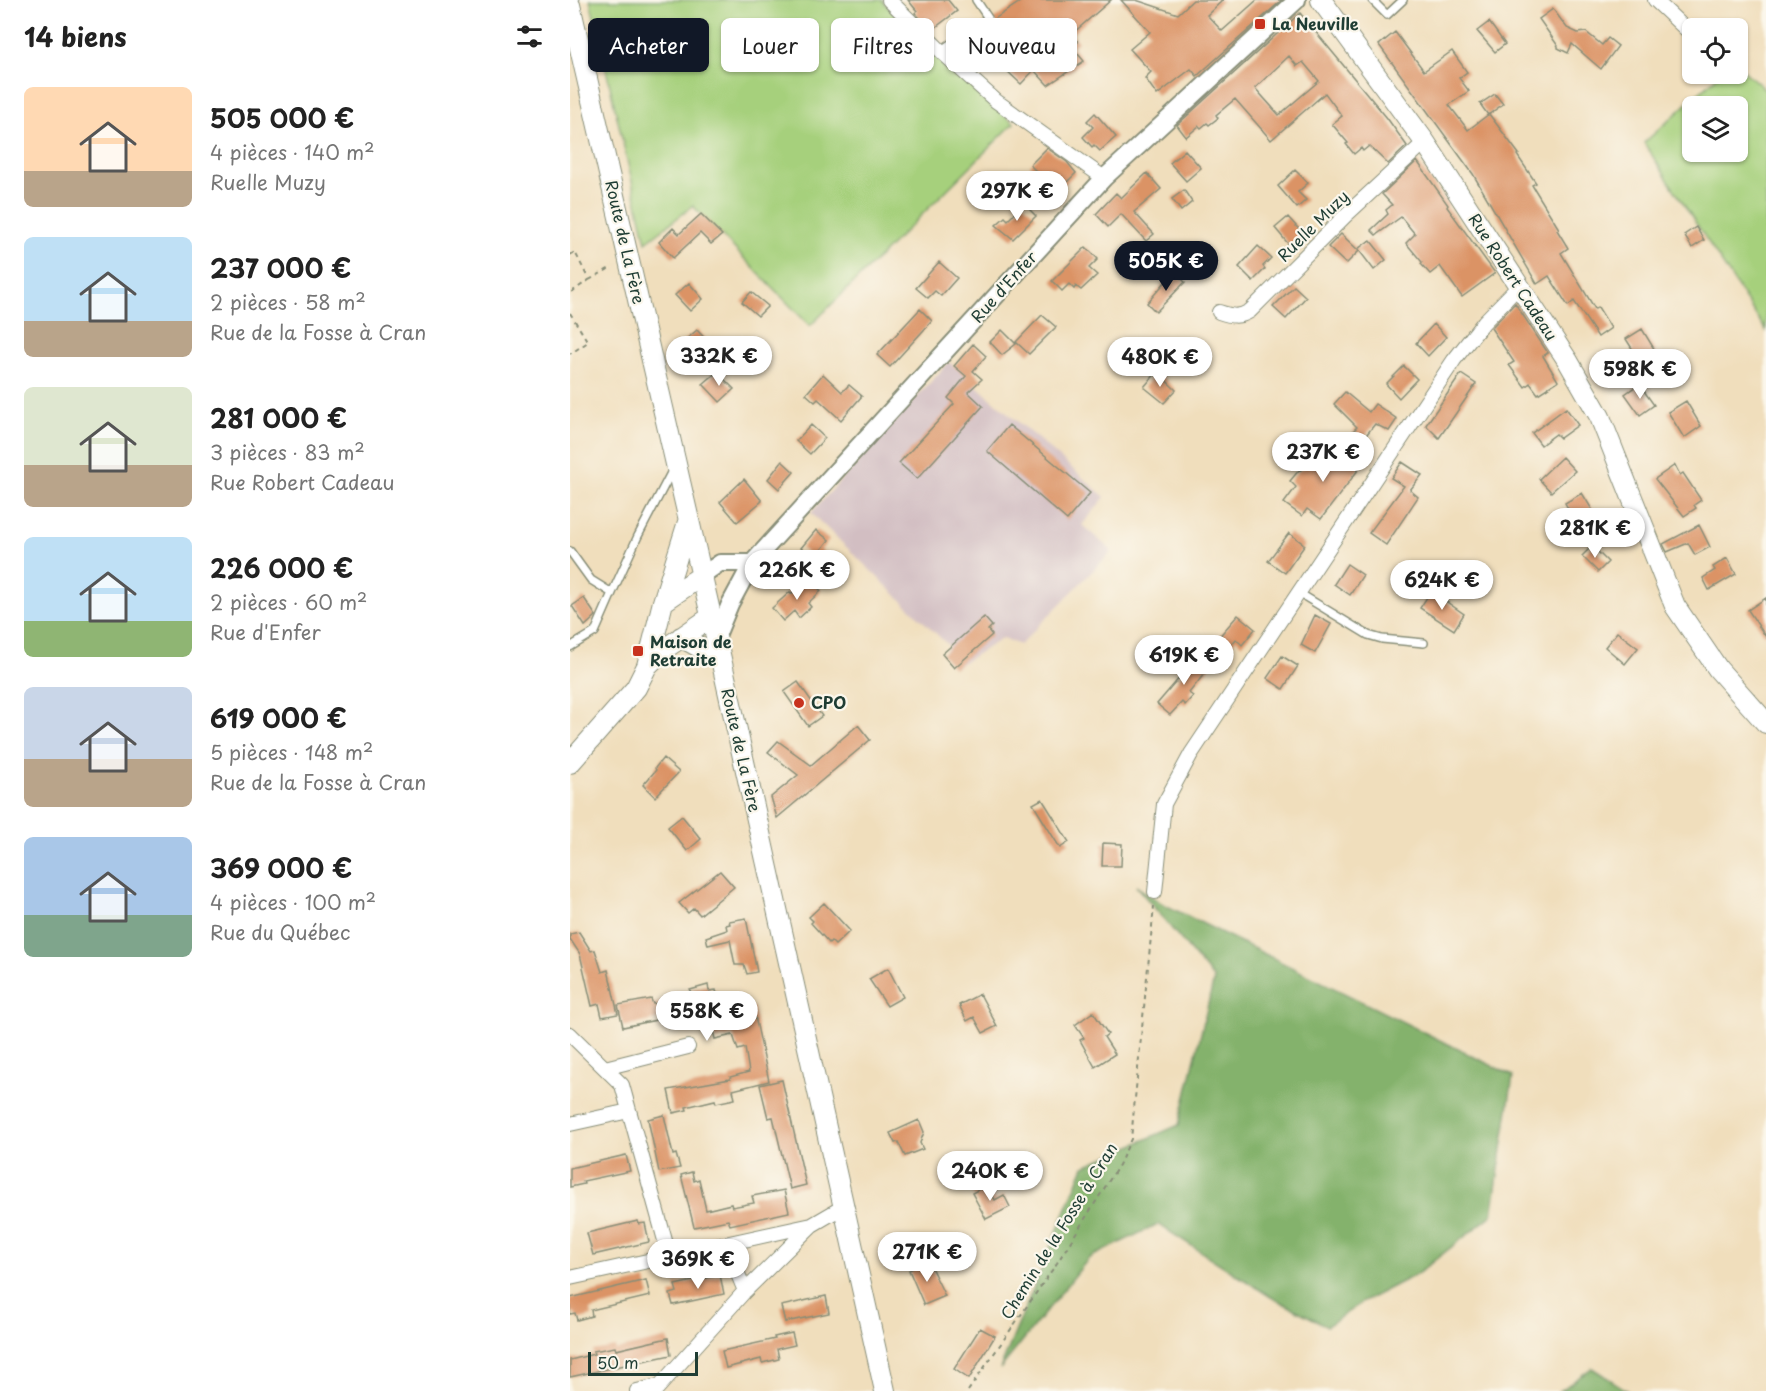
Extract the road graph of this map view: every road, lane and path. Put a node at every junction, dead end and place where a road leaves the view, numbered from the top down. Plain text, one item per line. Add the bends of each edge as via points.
1 (889, 0) edge
2 (976, 0) edge
3 (1297, 0) edge
4 (1321, 0) edge
5 (1372, 0) edge
6 (1403, 0) edge
7 (1656, 0) edge
8 (570, 5) edge
9 (1682, 25) edge
10 (940, 51) junction
11 (1425, 142) junction
12 (1104, 178) junction
13 (570, 255) edge
14 (628, 258) junction
15 (589, 280) junction
16 (1520, 286) junction
17 (570, 293) edge
18 (1219, 312) dead end
19 (570, 313) edge
20 (570, 354) edge
21 (676, 464) junction
22 (688, 519) junction
23 (695, 546) junction
24 (570, 551) edge
25 (720, 563) junction
26 (752, 563) junction
27 (701, 576) junction
28 (612, 593) junction
29 (1299, 593) junction
30 (663, 602) junction
31 (729, 604) junction
32 (711, 617) junction
33 (681, 637) junction
34 (716, 639) junction
35 (1424, 643) dead end
36 (570, 647) edge
37 (721, 659) junction
38 (647, 666) junction
39 (1766, 723) edge
40 (570, 763) edge
41 (1155, 892) joint
42 (570, 1034) edge
43 (688, 1047) dead end
44 (604, 1068) junction
45 (629, 1111) junction
46 (570, 1124) edge
47 (844, 1210) junction
48 (812, 1225) junction
49 (720, 1245) junction
50 (669, 1255) junction
51 (570, 1278) edge
52 (745, 1291) junction
53 (656, 1388) edge
54 (638, 1391) edge
55 (885, 1391) edge
56 (968, 1391) edge

1 - 10 street
2 - 10 lane via 988,18
3 - 12 street, Rue d'Enfer
4 - 11 main road, Rue Robert Cadeau
5 - 6 lane via 1387,15
7 - 9 street
8 - 14 main road, Route de La Fère
10 - 12 street via 1005,108
11 - 16 main road, Rue Robert Cadeau
11 - 18 street, Ruelle Muzy via 1251,311 1239,316
12 - 26 street, Rue d'Enfer
13 - 15 path via 574,252
14 - 15 path
14 - 21 main road, Route de La Fère
15 - 17 path
16 - 29 street via 1454,360
16 - 39 main road, Rue Robert Cadeau via 1600,417 1675,606 1718,669
19 - 20 path via 588,342
21 - 22 main road, Route de La Fère
21 - 28 lane
22 - 23 main road, Route de La Fère
22 - 30 main road
23 - 25 street
23 - 27 main road, Route de La Fère
24 - 28 lane via 591,580
25 - 26 street
25 - 27 street
26 - 31 street, Rue d'Enfer
27 - 30 main road
27 - 32 main road, Route de La Fère
28 - 36 lane via 595,632
29 - 35 lane via 1368,635
29 - 41 street via 1191,754 1164,804
30 - 38 main road
31 - 32 street
31 - 34 street, Rue d'Enfer
32 - 33 main road
32 - 34 main road, Route de La Fère
33 - 37 main road
33 - 38 main road
34 - 37 main road, Route de La Fère
37 - 47 main road, Route de La Fère
38 - 40 main road via 636,688
41 - 56 path, Chemin de la Fosse à Cran via 1131,1139 1119,1165 1057,1263
42 - 44 street
43 - 44 street
44 - 45 street via 622,1085
45 - 46 street
45 - 50 street
47 - 48 street
47 - 55 main road, Route de La Fère
48 - 49 street
48 - 52 street
49 - 50 street
49 - 52 street
50 - 51 street
52 - 53 street
53 - 54 street

